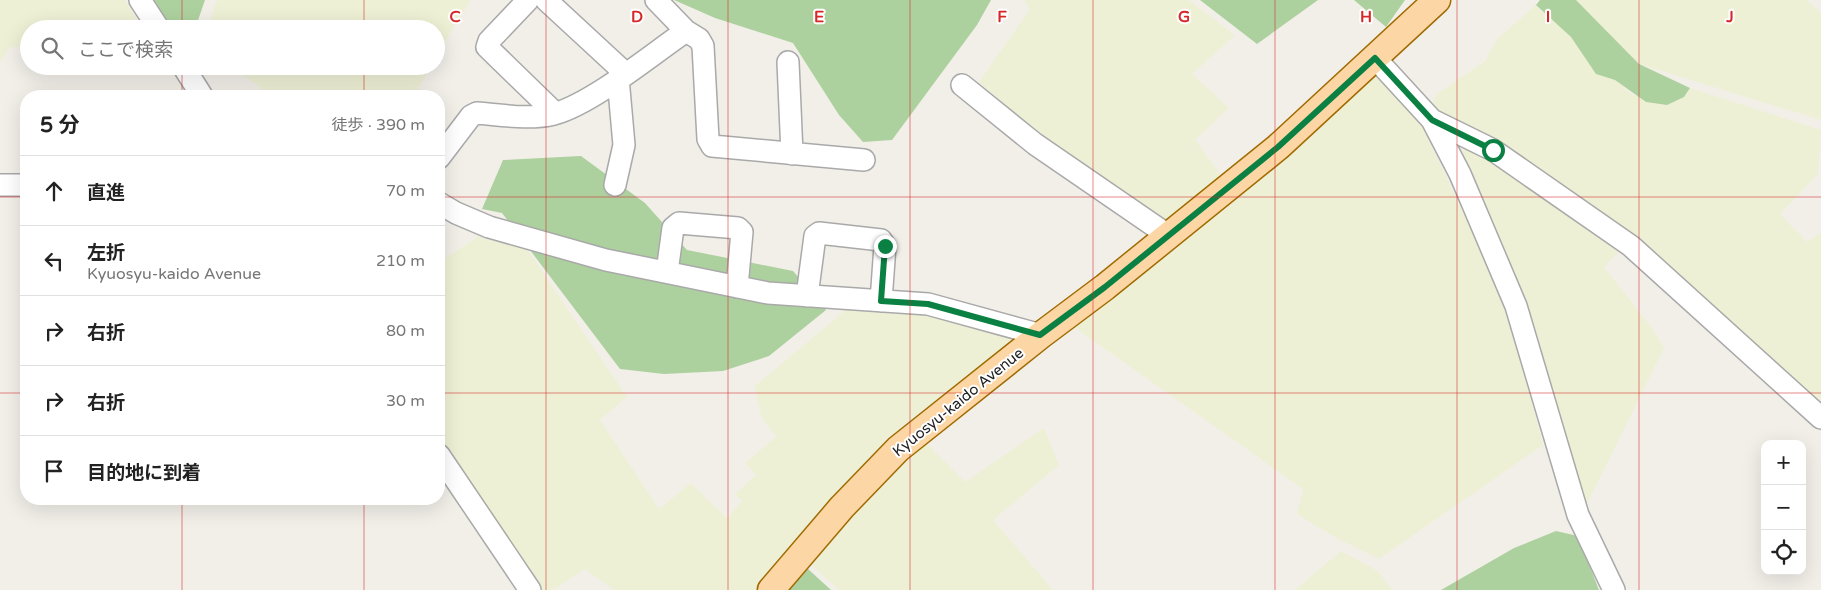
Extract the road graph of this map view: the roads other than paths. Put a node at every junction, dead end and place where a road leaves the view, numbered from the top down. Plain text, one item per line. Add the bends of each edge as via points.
1 (140, 0) edge
2 (528, 0) edge
3 (546, 0) edge
4 (656, 0) edge
5 (1437, 0) edge
6 (153, 20) edge
7 (686, 31) junction
8 (1375, 58) junction
9 (788, 62) dead end
10 (189, 75) edge
11 (622, 76) junction
12 (962, 85) dead end
13 (198, 90) edge
14 (555, 113) junction
15 (1432, 120) junction
16 (445, 150) edge
17 (792, 154) junction
18 (864, 160) dead end
19 (20, 185) edge
20 (614, 185) dead end
21 (0, 186) edge
22 (445, 207) edge
23 (1169, 236) junction
24 (667, 272) junction
25 (737, 287) junction
26 (807, 296) junction
27 (881, 301) junction
28 (1040, 335) junction
29 (1821, 418) edge
30 (445, 464) edge
31 (530, 590) edge
32 (770, 590) edge
33 (1614, 590) edge

1 - 6 street
2 - 14 street via 488,47
3 - 11 street
4 - 7 street
5 - 8 main road, Kyuosyu-kaido Avenue
7 - 11 street
7 - 17 street via 699,39 703,46 708,139 712,146
8 - 15 street
8 - 23 main road, Kyuosyu-kaido Avenue via 1278,147
9 - 17 street
10 - 13 street
11 - 14 street via 589,98
11 - 20 street via 624,145
12 - 23 street via 1035,144
14 - 16 street via 534,117 478,113 471,116
15 - 29 street via 1493,150 1631,246
15 - 33 street via 1460,174 1516,306 1578,515
17 - 18 street
19 - 21 street
22 - 24 street via 490,227 606,260
23 - 28 main road, Kyuosyu-kaido Avenue
24 - 25 street
24 - 25 street via 673,228 679,223 738,228 742,232
25 - 26 street
26 - 27 street
26 - 27 street via 815,236 819,233 881,240 885,246
27 - 28 street via 928,304
28 - 32 main road, Kyuosyu-kaido Avenue via 898,449
30 - 31 street

